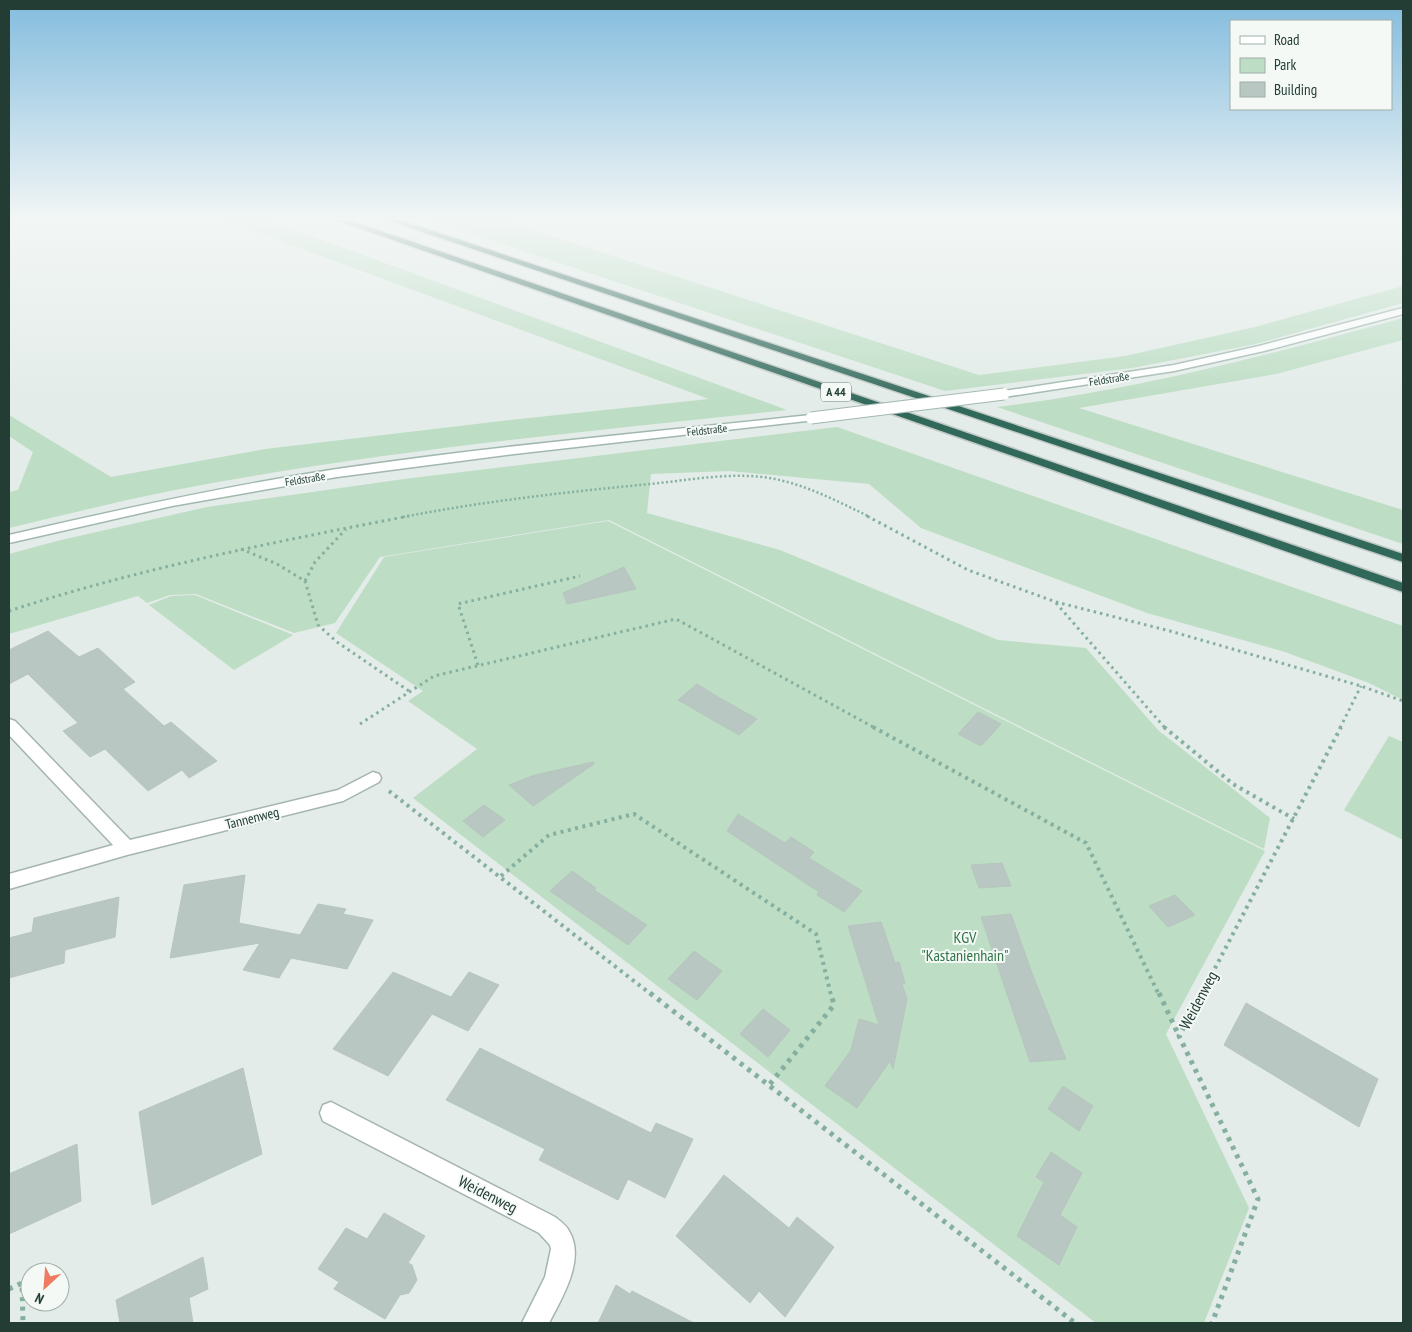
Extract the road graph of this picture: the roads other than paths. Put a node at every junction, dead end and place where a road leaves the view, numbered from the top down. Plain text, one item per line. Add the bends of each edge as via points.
1 (513, 280) edge
2 (572, 280) edge
3 (1403, 310) edge
4 (9, 539) edge
5 (1403, 558) edge
6 (1338, 566) junction
7 (1403, 588) edge
8 (1403, 592) edge
9 (9, 725) edge
10 (373, 778) road end
11 (127, 848) junction
12 (9, 881) edge
13 (331, 1113) dead end
14 (535, 1323) edge

1 - 6 highway, A 44
2 - 5 highway, A 44
3 - 4 main road, Feldstraße, bridge via 1260,349 1174,368 1004,394 445,458 335,474 223,492
6 - 7 highway, A 44
6 - 8 highway
9 - 11 main road
10 - 11 main road, Tannenweg via 343,795
11 - 12 main road, Tannenweg
13 - 14 main road, Weidenweg via 547,1225 561,1240 562,1259 556,1281

